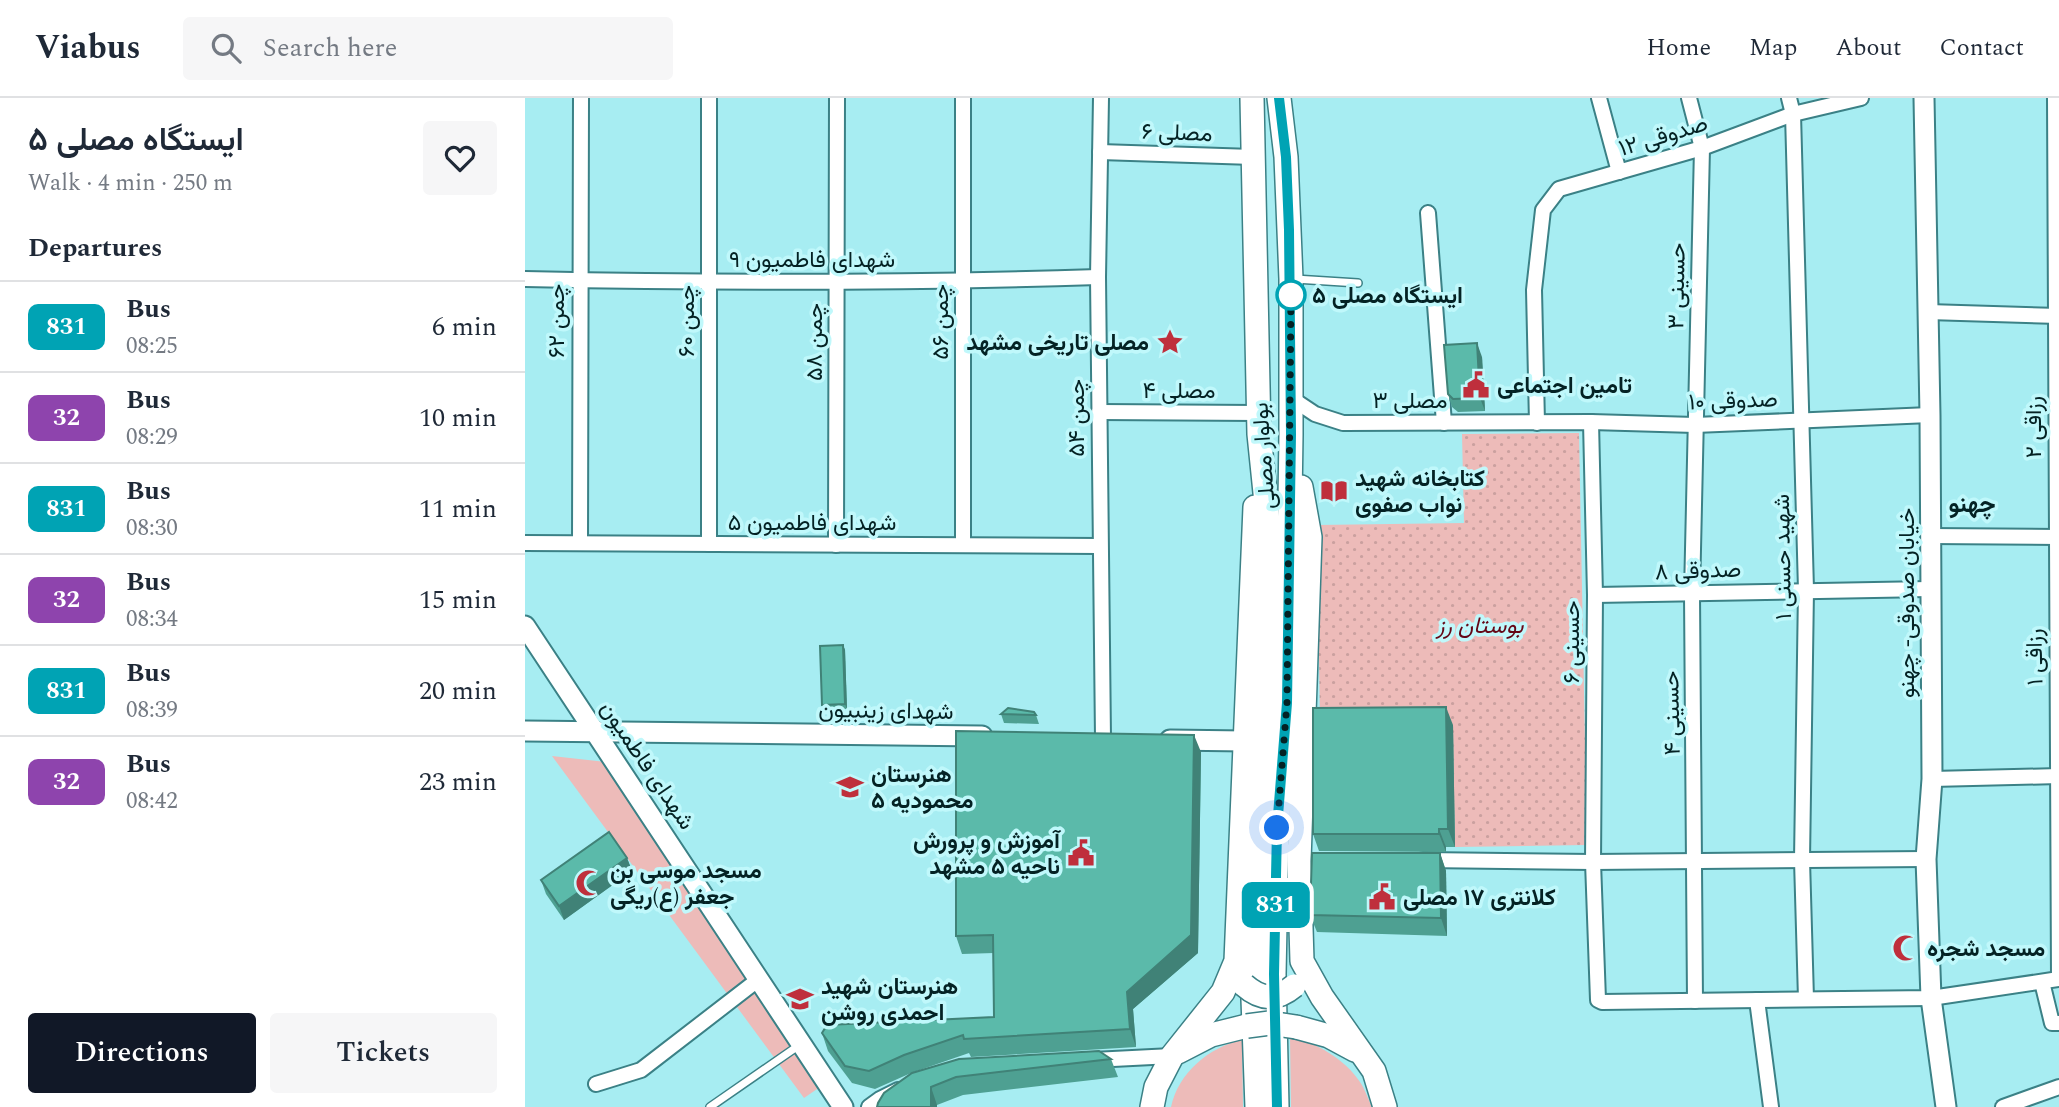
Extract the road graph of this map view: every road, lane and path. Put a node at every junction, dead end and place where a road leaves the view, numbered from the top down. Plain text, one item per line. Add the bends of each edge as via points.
1 (581, 98) edge
2 (709, 98) edge
3 (837, 98) edge
4 (963, 98) edge
5 (1101, 98) edge
6 (1252, 98) edge
7 (1279, 98) edge
8 (1599, 98) edge
9 (1689, 98) edge
10 (1789, 98) edge
11 (1860, 98) edge
12 (1924, 98) edge
13 (2055, 98) edge
14 (1793, 114) junction
15 (1702, 148) junction
16 (1100, 152) junction
17 (1253, 157) junction
18 (1286, 157) junction
19 (1619, 172) junction
20 (1429, 213) dead end
21 (1098, 276) junction
22 (525, 279) edge
23 (1291, 279) junction
24 (579, 280) junction
25 (963, 281) junction
26 (708, 282) junction
27 (837, 282) junction
28 (1358, 283) dead end
29 (1928, 312) junction
30 (2057, 316) edge
31 (1291, 398) junction
32 (1099, 412) junction
33 (1930, 415) junction
34 (1801, 421) junction
35 (1591, 422) junction
36 (1259, 423) junction
37 (1444, 423) junction
38 (1537, 423) junction
39 (1695, 425) junction
40 (1291, 434) junction
41 (1929, 536) junction
42 (2057, 537) edge
43 (525, 543) edge
44 (580, 544) junction
45 (709, 544) junction
46 (836, 545) junction
47 (963, 545) junction
48 (1099, 546) junction
49 (1929, 589) junction
50 (1807, 590) junction
51 (1692, 594) junction
52 (1595, 595) junction
53 (525, 626) edge
54 (525, 731) edge
55 (597, 732) junction
56 (1002, 737) edge
57 (1080, 737) edge
58 (1109, 738) joint
59 (1154, 739) edge
60 (1245, 741) junction
61 (2058, 776) edge
62 (1932, 779) junction
63 (1926, 859) junction
64 (1408, 860) edge
65 (1802, 860) junction
66 (1695, 861) junction
67 (1593, 862) junction
68 (1236, 961) junction
69 (1302, 961) junction
70 (759, 979) junction
71 (2059, 979) edge
72 (2042, 982) junction
73 (1931, 998) junction
74 (1806, 999) junction
75 (1757, 1000) junction
76 (1695, 1001) junction
77 (2059, 1023) edge
78 (801, 1043) junction
79 (1360, 1054) junction
80 (1172, 1056) junction
81 (1075, 1061) edge
82 (596, 1084) dead end
83 (912, 1084) edge
84 (2059, 1087) edge
85 (710, 1107) edge
86 (843, 1107) edge
87 (869, 1107) edge
88 (1151, 1107) edge
89 (1257, 1107) edge
90 (1277, 1107) edge
91 (1385, 1107) edge
92 (1771, 1107) edge
93 (1946, 1107) edge
94 (2003, 1107) edge

1 - 24 street, چمن ۶۲
2 - 26 street, چمن ۶۰
3 - 27 street, چمن ۵۸
4 - 25 street, چمن ۵۶
5 - 16 street, چمن ۵۴
6 - 17 main road, بولوار مصلی
7 - 18 main road, بولوار مصلی
8 - 19 street
9 - 15 street, حسینی ۳
10 - 14 street, شهید حسنی ۱
11 - 14 street, صدوقی ۱۲
12 - 29 street, خیابان صدوقی- چهنو
13 - 30 street, رزاقی ۲
14 - 15 street, صدوقی ۱۲
14 - 34 street, شهید حسنی ۱
15 - 19 street, صدوقی ۱۲
15 - 39 street, حسینی ۳
16 - 17 street, مصلی ۶
16 - 21 street, چمن ۵۴
17 - 18 main road
17 - 36 main road, بولوار مصلی
18 - 23 main road, بولوار مصلی
19 - 38 street, صدوقی ۱۲ via 1559,189 1543,210 1534,290
20 - 37 street
21 - 25 street, شهدای فاطمیون ۹
21 - 32 street, چمن ۵۴
22 - 24 street, شهدای فاطمیون ۹
23 - 28 lane
23 - 31 main road, بولوار مصلی
24 - 26 street, شهدای فاطمیون ۹
24 - 44 street, چمن ۶۲
25 - 27 street, شهدای فاطمیون ۹
25 - 47 street, چمن ۵۶
26 - 27 street, شهدای فاطمیون ۹
26 - 45 street, چمن ۶۰
27 - 46 street, چمن ۵۸
29 - 30 street
29 - 33 street, خیابان صدوقی- چهنو
30 - 42 street, رزاقی ۲
31 - 37 street, مصلی ۳ via 1315,414 1343,423
31 - 40 main road, بولوار مصلی
32 - 36 street, مصلی ۴
32 - 48 street, چمن ۵۴
33 - 34 street, صدوقی ۱۰
33 - 41 street, خیابان صدوقی- چهنو
34 - 39 street, صدوقی ۱۰
34 - 50 street, شهید حسنی ۱
35 - 38 street, صدوقی ۱۰
35 - 39 street, صدوقی ۱۰
35 - 52 street, حسینی ۶
36 - 60 main road
36 - 89 main road, بولوار مصلی via 1272,561 1252,972
37 - 38 street, مصلی ۳
39 - 51 street, حسینی ۴
40 - 69 main road via 1310,537 1309,861
40 - 90 main road, بولوار مصلی via 1287,703 1277,828
41 - 42 street
41 - 49 street, خیابان صدوقی- چهنو
42 - 61 street, رزاقی ۱
43 - 44 street, شهدای فاطمیون ۵
44 - 45 street, شهدای فاطمیون ۵
45 - 46 street, شهدای فاطمیون ۵
46 - 47 street, شهدای فاطمیون ۵
47 - 48 street, شهدای فاطمیون ۵
48 - 58 street, چمن ۵۴
49 - 50 street, صدوقی ۸
49 - 62 street, خیابان صدوقی- چهنو
50 - 51 street, صدوقی ۸
50 - 65 street, شهید حسنی ۱
51 - 52 street, صدوقی ۸
51 - 66 street, حسینی ۴
52 - 67 street, حسینی ۶
53 - 55 street, شهدای فاطمیون
54 - 55 street, شهدای زینبیون
55 - 56 street, شهدای زینبیون
55 - 70 street, شهدای فاطمیون
57 - 58 street
59 - 60 street
60 - 68 main road
61 - 62 street
61 - 71 street, رزاقی ۱
62 - 63 street, خیابان صدوقی- چهنو
63 - 65 street
63 - 73 street, خیابان صدوقی- چهنو
64 - 67 street
65 - 66 street
65 - 74 street, شهید حسنی ۱
66 - 67 street
66 - 76 street, حسینی ۴
67 - 76 street, حسینی ۶ via 1598,1000
68 - 69 main road, bridge via 1244,985 1255,995 1268,998 1283,995 1294,986
68 - 80 main road via 1223,992
69 - 79 main road
70 - 78 street, شهدای فاطمیون
70 - 82 street via 641,1070
71 - 72 street
72 - 73 street
72 - 77 street via 2052,1023
73 - 74 street
73 - 93 street, خیابان صدوقی- چهنو
74 - 75 street
75 - 76 street
75 - 92 street
78 - 85 lane
78 - 86 street, شهدای فاطمیون
79 - 80 main road, bridge via 1329,1036 1270,1023 1211,1035
79 - 91 main road via 1374,1071
80 - 81 street
80 - 88 main road
83 - 87 street
84 - 94 street

